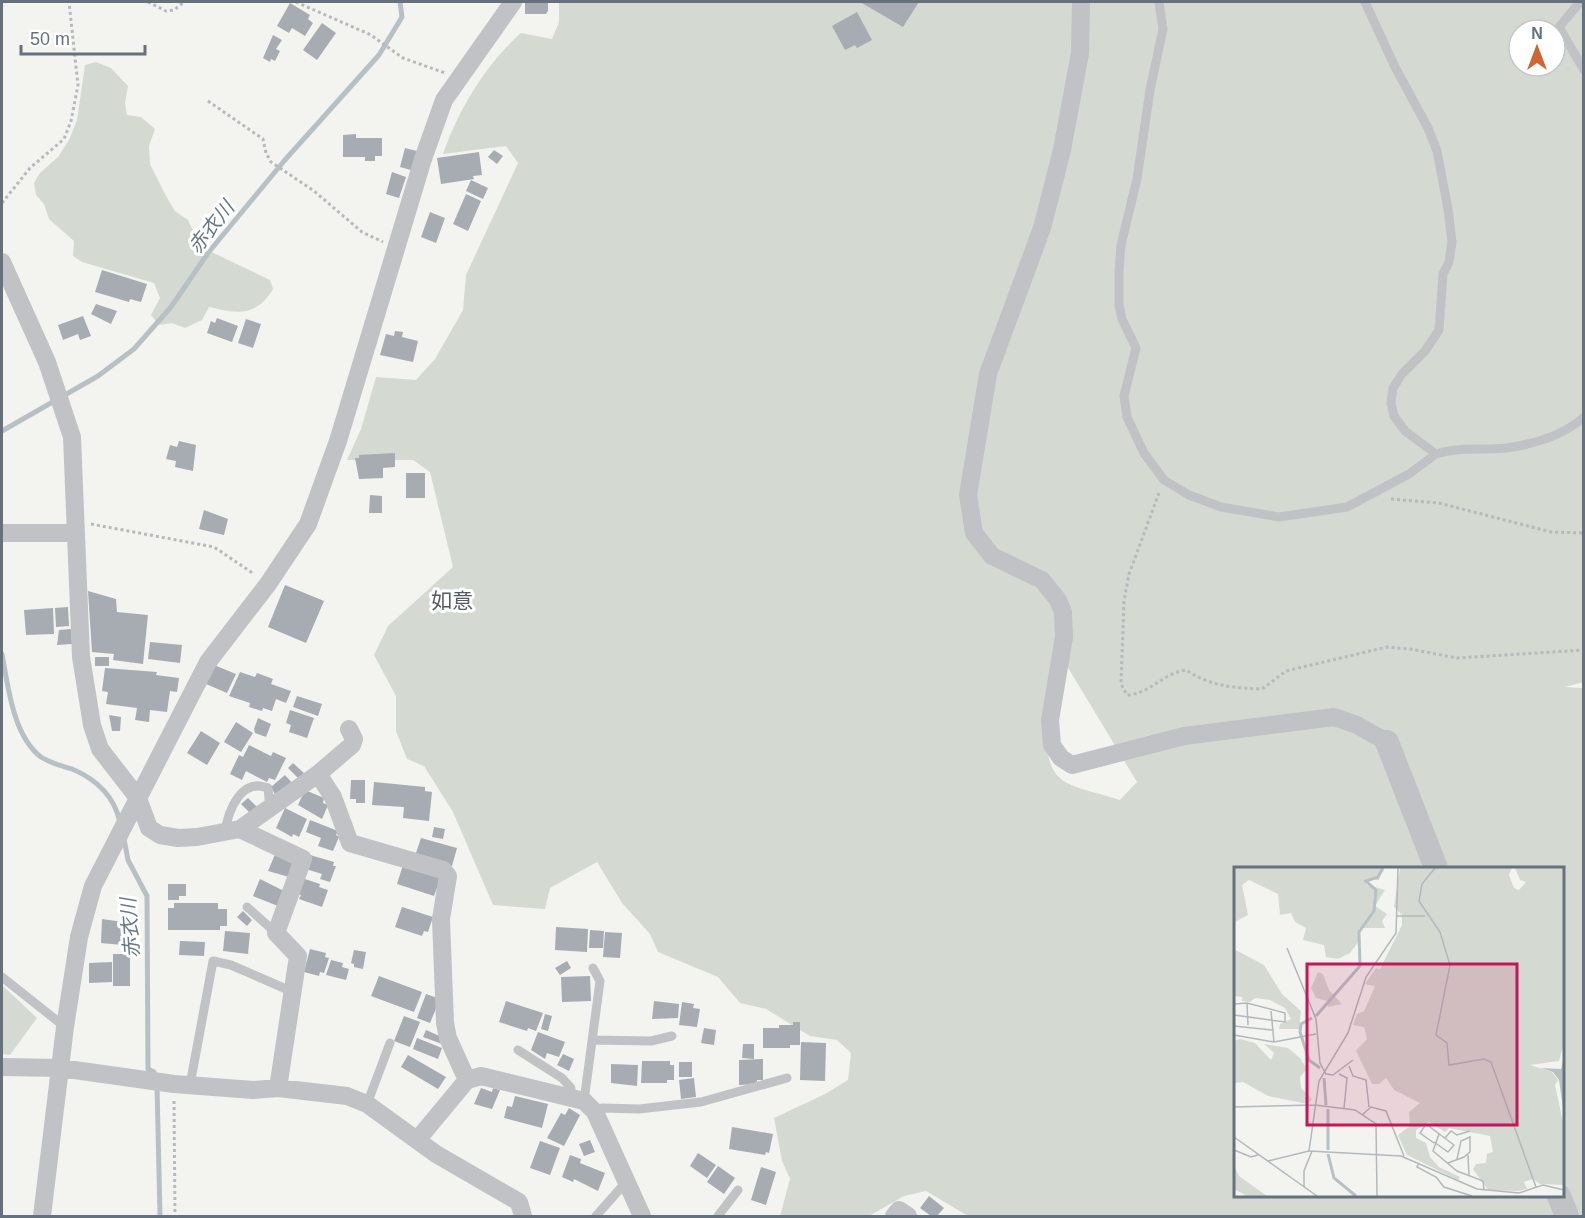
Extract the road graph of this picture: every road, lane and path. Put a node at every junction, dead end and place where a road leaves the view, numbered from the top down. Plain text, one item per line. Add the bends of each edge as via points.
1 (69, 2) edge
2 (148, 2) edge
3 (184, 2) edge
4 (296, 2) edge
5 (513, 2) edge
6 (1081, 2) edge
7 (1159, 2) edge
8 (1365, 2) edge
9 (1580, 2) edge
10 (1584, 70) edge
11 (458, 81) junction
12 (208, 102) dead end
13 (2, 203) edge
14 (396, 246) junction
15 (2, 262) edge
16 (1584, 417) edge
17 (1436, 454) junction
18 (1164, 480) junction
19 (1369, 498) junction
20 (74, 524) junction
21 (2, 532) edge
22 (1584, 533) edge
23 (268, 584) junction
24 (1584, 650) edge
25 (349, 729) dead end
26 (1387, 742) joint
27 (318, 774) junction
28 (138, 798) junction
29 (270, 810) junction
30 (233, 831) junction
31 (1436, 867) edge
32 (247, 907) dead end
33 (276, 933) junction
34 (593, 968) dead end
35 (2, 977) edge
36 (292, 992) junction
37 (64, 1026) junction
38 (672, 1036) dead end
39 (592, 1040) junction
40 (390, 1043) dead end
41 (518, 1050) dead end
42 (2, 1067) edge
43 (60, 1068) junction
44 (787, 1078) dead end
45 (467, 1080) junction
46 (182, 1085) junction
47 (278, 1088) junction
48 (367, 1104) junction
49 (583, 1104) junction
50 (418, 1139) junction
51 (626, 1182) junction
52 (738, 1190) dead end
53 (1559, 1197) edge
54 (42, 1216) edge
55 (176, 1216) edge
56 (523, 1216) edge
57 (596, 1216) edge
58 (642, 1216) edge
59 (718, 1216) edge
60 (894, 1216) edge
61 (908, 1216) edge
62 (1567, 1216) edge

1 - 13 path via 78,85 71,121 64,139 30,168
2 - 3 path via 166,12
4 - 11 path via 371,35 403,58
5 - 11 street
6 - 26 street via 1080,53 1062,150 1042,228 988,374 968,495 974,534 992,556 1042,580 1063,612 1064,637 1050,720 1052,745 1072,765 1184,736 1334,717
7 - 18 lane via 1162,29 1137,179 1121,245 1119,305 1136,348 1124,396 1127,417 1144,453
8 - 17 lane via 1428,128 1448,209 1452,242 1443,274 1439,330 1402,374 1391,403 1394,416 1405,431
9 - 10 lane via 1559,27
11 - 14 street via 444,100
12 - 14 path via 263,139 271,162 286,174 314,191 362,232
14 - 23 street via 338,441 308,524
15 - 20 street via 47,362 72,437
16 - 17 lane via 1570,429 1544,440 1505,448 1455,448
17 - 19 lane
18 - 19 lane via 1221,507 1279,518 1347,507
18 - 24 path via 1137,546 1124,601 1121,684 1127,695 1141,694 1174,671 1186,670 1202,681 1220,686 1262,689 1286,671 1387,647 1457,658
19 - 22 path via 1439,503 1551,532
20 - 21 street
20 - 23 path via 213,547
20 - 28 street via 81,657 92,725 105,758
23 - 28 street via 208,662
25 - 27 street via 354,739 352,745
26 - 31 street
27 - 29 street
27 - 45 street via 333,797 350,843 443,870 448,876 441,919 445,1023
28 - 30 street via 149,828 160,835 197,837
28 - 37 street via 93,886 79,937
29 - 30 street
29 - 30 lane via 268,788 251,786 235,800 227,814
30 - 33 street via 303,860
32 - 33 lane
33 - 36 street via 298,956
34 - 39 lane via 600,981
35 - 37 lane
36 - 46 lane via 213,961
36 - 47 street
37 - 43 street
38 - 39 lane via 651,1041
39 - 49 lane
40 - 48 lane
41 - 49 lane via 562,1078
42 - 43 street
43 - 46 street
43 - 54 street
44 - 49 lane via 701,1102 639,1109
45 - 49 street via 481,1076
45 - 50 street
46 - 47 street
46 - 55 path
47 - 48 street via 347,1096
48 - 50 street
49 - 51 street
50 - 56 street via 436,1154 519,1202
51 - 57 lane
51 - 58 street
52 - 59 lane
53 - 62 street
60 - 61 street via 899,1210

